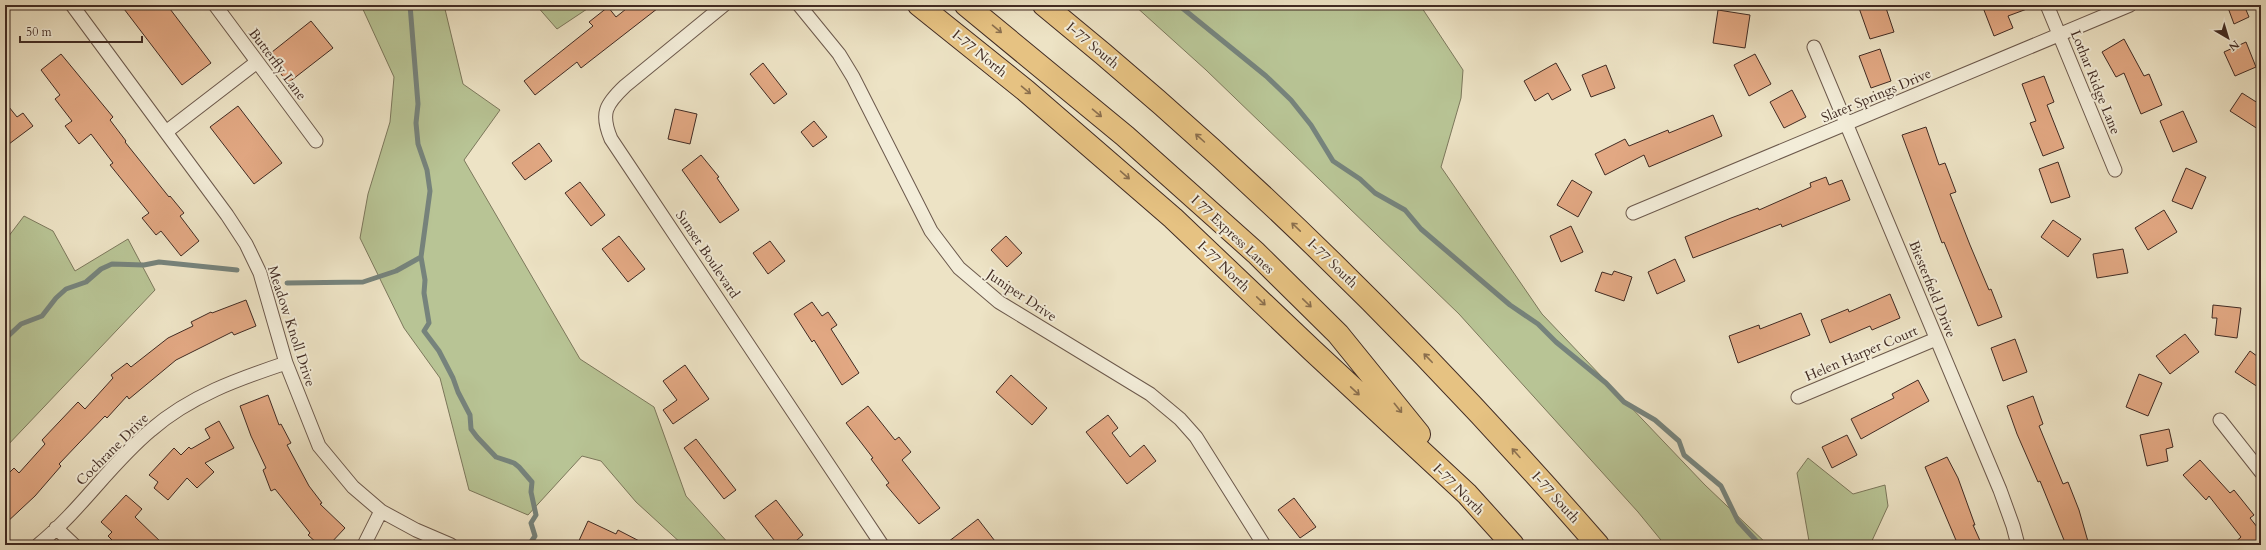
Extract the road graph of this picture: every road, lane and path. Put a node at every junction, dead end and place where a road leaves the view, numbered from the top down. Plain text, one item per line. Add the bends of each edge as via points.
1 (72, 5) edge
2 (215, 5) edge
3 (724, 5) edge
4 (799, 5) edge
5 (919, 5) edge
6 (966, 5) edge
7 (1044, 5) edge
8 (2047, 5) edge
9 (2130, 5) edge
10 (2060, 35) junction
11 (1814, 47) dead end
12 (257, 62) junction
13 (1845, 125) junction
14 (166, 132) junction
15 (316, 141) dead end
16 (2115, 170) dead end
17 (1633, 212) dead end
18 (1936, 339) junction
19 (286, 362) junction
20 (1798, 397) dead end
21 (2220, 420) dead end
22 (2261, 472) edge
23 (1467, 494) junction
24 (381, 512) junction
25 (56, 528) junction
26 (38, 545) edge
27 (74, 545) edge
28 (364, 545) edge
29 (451, 545) edge
30 (882, 545) edge
31 (1264, 545) edge
32 (1513, 545) edge
33 (1598, 545) edge
34 (2018, 545) edge

1 - 14 street, Meadow Knoll Drive
2 - 12 street, Butterfly Lane
3 - 30 street, Sunset Boulevard via 610,100 605,116 606,126 611,139
4 - 31 street, Juniper Drive via 839,54 853,77 932,231 959,268 999,302 1150,394 1180,419 1196,437
5 -> 23 highway, I-77 North via 1025,90 1146,194
6 -> 23 highway, I 77 Express Lanes via 1125,136 1261,259 1338,334
33 -> 7 highway, I-77 South via 1462,394 1320,250 1176,117
8 - 10 street, Lothar Ridge Lane
9 - 10 street, Slater Springs Drive
10 - 13 street, Slater Springs Drive
10 - 16 street, Lothar Ridge Lane
11 - 13 street, Biesterfield Drive
12 - 14 street
12 - 15 street, Butterfly Lane
13 - 17 street, Slater Springs Drive
13 - 18 street, Biesterfield Drive
14 - 19 street, Meadow Knoll Drive via 246,244 264,286
18 - 20 street, Helen Harper Court
18 - 34 street, Biesterfield Drive via 2000,490
19 - 24 street, Meadow Knoll Drive via 319,446 353,487
19 - 25 street, Cochrane Drive via 215,389 173,413 150,430
21 - 22 street
23 - 32 highway, I-77 North
24 - 28 street
24 - 29 street, Meadow Knoll Drive
25 - 26 street, Cochrane Drive
25 - 27 street

